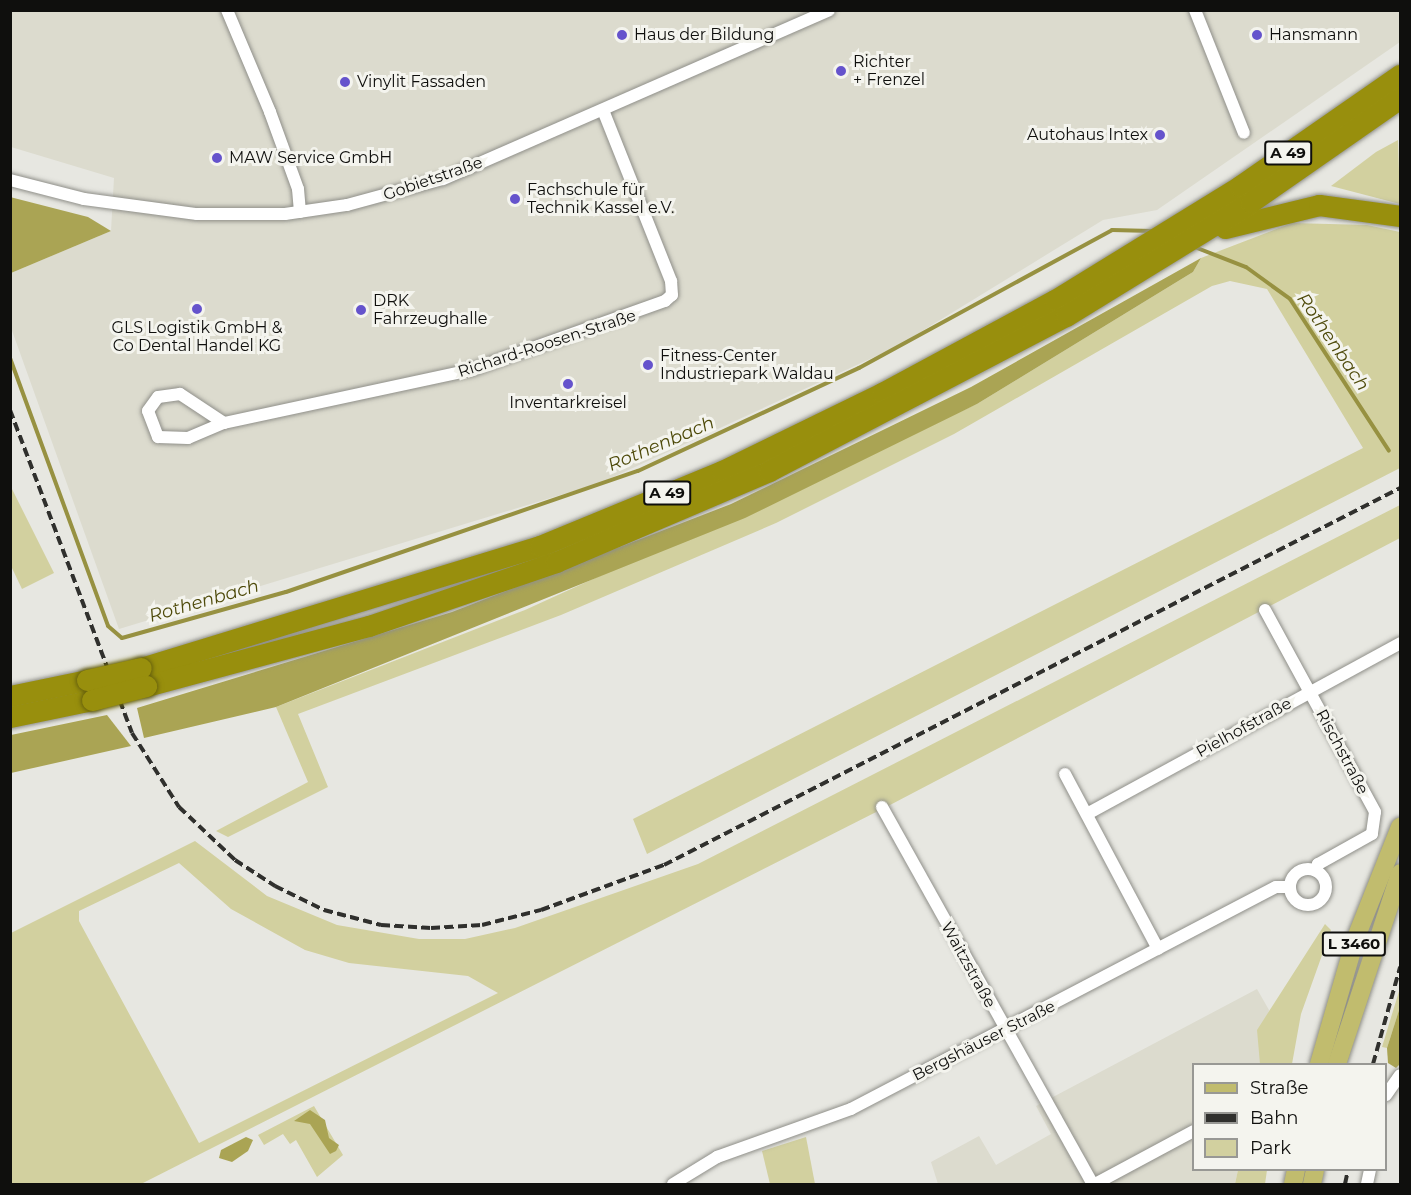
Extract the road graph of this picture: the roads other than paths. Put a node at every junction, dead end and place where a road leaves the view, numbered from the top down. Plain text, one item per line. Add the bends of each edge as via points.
1 (227, 10) edge
2 (829, 10) edge
3 (1195, 10) edge
4 (1401, 75) edge
5 (1401, 98) edge
6 (603, 110) junction
7 (1244, 133) dead end
8 (10, 180) edge
9 (300, 212) junction
10 (1401, 216) edge
11 (1179, 241) junction
12 (224, 423) junction
13 (1265, 610) dead end
14 (1401, 643) edge
15 (89, 690) junction
16 (1310, 692) junction
17 (10, 696) edge
18 (10, 717) edge
19 (1065, 774) dead end
20 (882, 807) dead end
21 (1087, 814) junction
22 (1401, 827) edge
23 (1316, 871) junction
24 (1401, 873) edge
25 (1290, 887) junction
26 (1158, 949) junction
27 (1005, 1031) junction
28 (1319, 1063) edge
29 (1338, 1063) edge
30 (1401, 1074) edge
31 (1387, 1094) edge
32 (1192, 1132) edge
33 (673, 1185) edge
34 (1094, 1185) edge

1 - 9 street via 298,189
2 - 6 street, Gobietstraße
3 - 7 street
4 - 11 highway, A 49
5 - 11 highway, A 49
6 - 9 street, Gobietstraße via 442,179 391,195
6 - 12 street, Richard-Roosen-Straße via 671,281 672,296 471,370
8 - 9 street, Gobietstraße via 143,210
10 - 11 highway via 1319,205 1254,218
11 - 15 highway, A 49, bridge via 722,471 540,546 143,677
12 - 12 street, Richard-Roosen-Straße via 180,394 158,398 148,411 152,429 167,441
13 - 16 street, Rischstraße
14 - 16 street, Pielhofstraße
15 - 17 highway, A 49
15 - 18 highway, A 49
16 - 21 street, Pielhofstraße
16 - 23 street, Rischstraße via 1376,820 1372,834 1318,864
19 - 21 street
20 - 27 street, Waitzstraße
21 - 26 street
22 - 28 main road, L 3460 via 1355,940
23 - 25 street, Bergshäuser Straße via 1299,872
23 - 25 street via 1326,888 1318,902 1301,904
24 - 29 main road, L 3460
25 - 26 street, Bergshäuser Straße via 1276,887
26 - 27 street, Bergshäuser Straße
27 - 33 street, Bergshäuser Straße via 851,1109 717,1157
27 - 34 street, Waitzstraße
30 - 31 street
32 - 34 street, Waitzstraße

